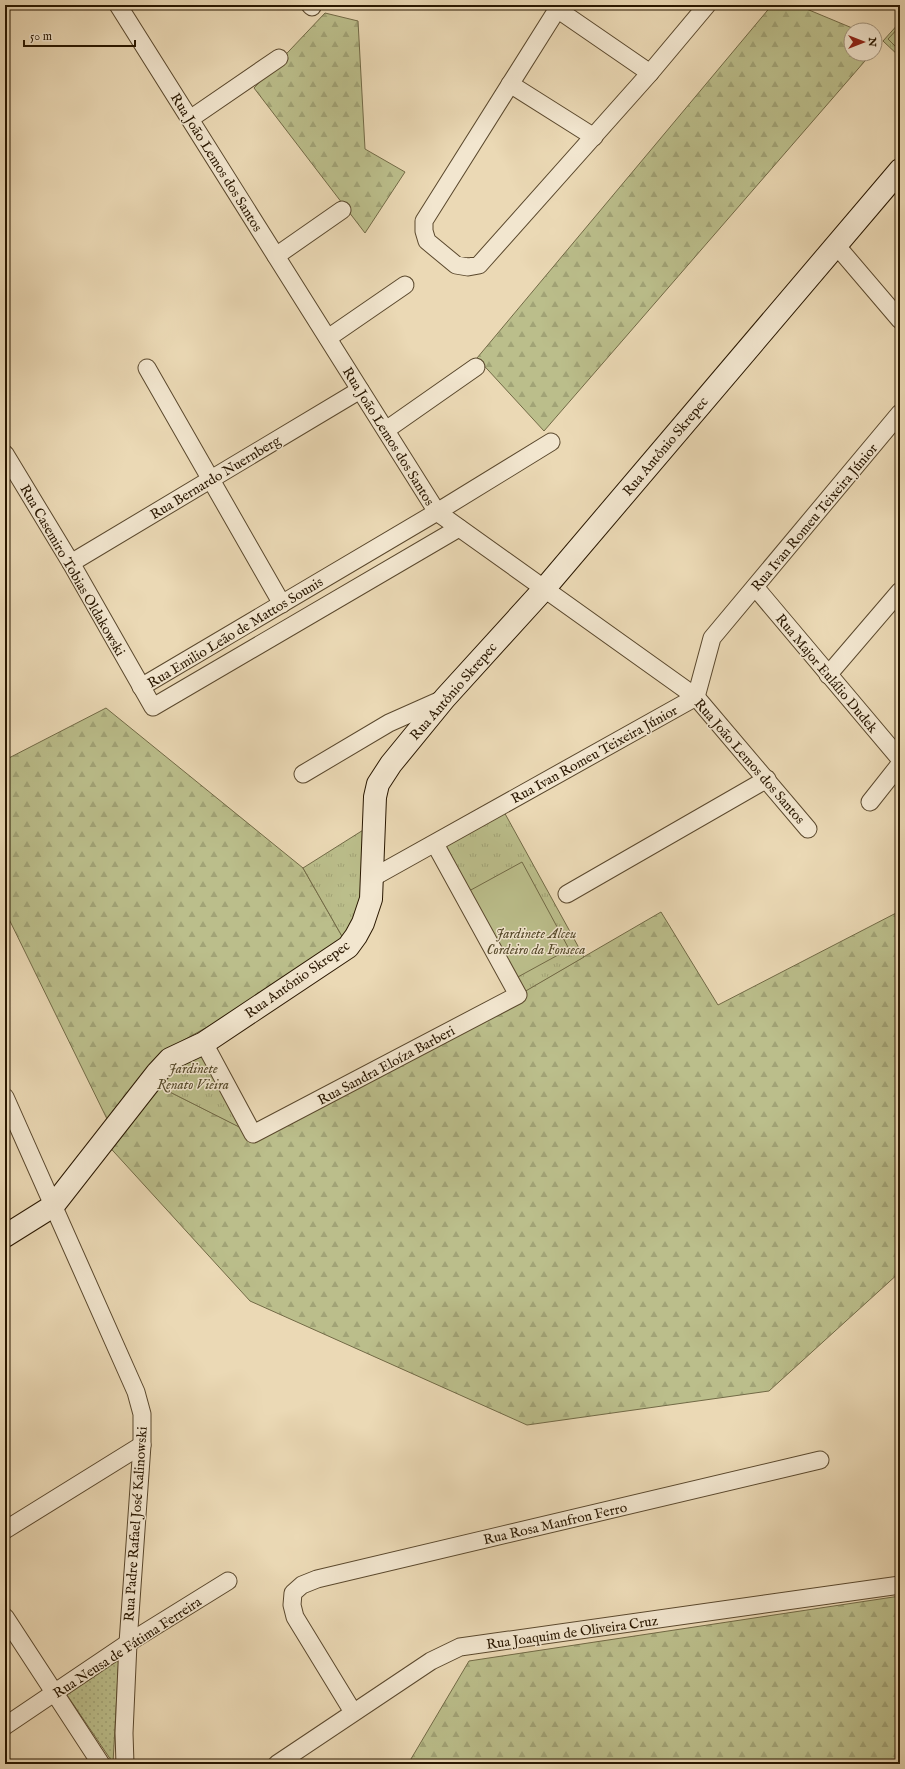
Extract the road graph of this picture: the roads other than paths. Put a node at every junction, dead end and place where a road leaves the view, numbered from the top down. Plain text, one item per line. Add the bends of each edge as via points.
1 (118, 5) edge
2 (707, 5) edge
3 (558, 7) edge
4 (279, 58) dead end
5 (650, 73) junction
6 (510, 84) junction
7 (190, 119) junction
8 (594, 137) junction
9 (900, 170) edge
10 (342, 210) dead end
11 (836, 245) junction
12 (276, 256) junction
13 (405, 285) dead end
14 (900, 320) edge
15 (328, 338) junction
16 (476, 367) dead end
17 (148, 368) dead end
18 (360, 390) junction
19 (900, 413) edge
20 (386, 430) junction
21 (551, 442) dead end
22 (5, 454) edge
23 (211, 479) junction
24 (437, 512) junction
25 (459, 528) junction
26 (70, 563) junction
27 (342, 568) junction
28 (755, 587) junction
29 (545, 588) junction
30 (355, 589) junction
31 (900, 591) edge
32 (282, 604) junction
33 (828, 675) junction
34 (141, 687) junction
35 (696, 697) junction
36 (445, 698) junction
37 (900, 759) edge
38 (303, 774) dead end
39 (897, 775) edge
40 (767, 779) junction
41 (870, 802) dead end
42 (808, 829) dead end
43 (435, 844) junction
44 (372, 878) junction
45 (567, 894) dead end
46 (204, 1043) junction
47 (5, 1097) edge
48 (53, 1206) junction
49 (5, 1236) edge
50 (142, 1445) junction
51 (820, 1460) dead end
52 (5, 1530) edge
53 (228, 1581) dead end
54 (900, 1585) edge
55 (5, 1617) edge
56 (128, 1643) junction
57 (56, 1693) junction
58 (353, 1712) junction
59 (5, 1726) edge
60 (101, 1764) edge
61 (125, 1764) edge
62 (277, 1764) edge

1 - 7 street, Rua João Lemos dos Santos
2 - 5 street
3 - 5 street
3 - 6 street
4 - 7 street
5 - 8 street
6 - 8 street
6 - 8 street via 424,221 427,241 456,265 479,266
7 - 12 street, Rua João Lemos dos Santos
9 - 11 street, Rua Antônio Skrepec
10 - 12 street
11 - 14 street
11 - 29 street, Rua Antônio Skrepec
12 - 15 street, Rua João Lemos dos Santos
13 - 15 street
15 - 18 street, Rua João Lemos dos Santos
16 - 20 street
17 - 23 street
18 - 20 street, Rua João Lemos dos Santos
18 - 23 street, Rua Bernardo Nuernberg
19 - 28 street, Rua Ivan Romeu Teixeira Júnior
20 - 24 street, Rua João Lemos dos Santos
21 - 24 street, Rua Emilio Leão de Mattos Sounis
22 - 26 street, Rua Casemiro Tobias Oldakowski
23 - 26 street, Rua Bernardo Nuernberg
23 - 32 street
24 - 25 street, Rua João Lemos dos Santos
24 - 27 street, Rua Emilio Leão de Mattos Sounis
25 - 29 street, Rua João Lemos dos Santos
25 - 30 street, Rua Emilio Leão de Mattos Sounis
26 - 34 street, Rua Casemiro Tobias Oldakowski
27 - 30 street
27 - 32 street, Rua Emilio Leão de Mattos Sounis
28 - 33 street, Rua Major Eulálio Dudek
28 - 35 street, Rua Ivan Romeu Teixeira Júnior via 712,638
29 - 35 street, Rua João Lemos dos Santos
29 - 36 street, Rua Antônio Skrepec
30 - 34 street, Rua Emilio Leão de Mattos Sounis via 153,708
31 - 33 street
32 - 34 street, Rua Emilio Leão de Mattos Sounis
33 - 37 street, Rua Major Eulálio Dudek
35 - 40 street, Rua João Lemos dos Santos
35 - 43 street, Rua Ivan Romeu Teixeira Júnior
36 - 38 street via 389,723
36 - 44 street, Rua Antônio Skrepec via 391,764 378,784 373,810
39 - 41 street
40 - 42 street, Rua João Lemos dos Santos
40 - 45 street
43 - 44 street, Rua Ivan Romeu Teixeira Júnior
43 - 46 street, Rua Sandra Eloíza Barberi via 518,995 253,1134
44 - 46 street, Rua Antônio Skrepec via 371,899 367,912 348,947
46 - 48 street, Rua Antônio Skrepec via 170,1059 157,1072
47 - 48 street, Rua Padre Rafael José Kalinowski
48 - 49 street
48 - 50 street, Rua Padre Rafael José Kalinowski via 136,1392 142,1414
50 - 52 street
50 - 56 street, Rua Padre Rafael José Kalinowski
51 - 58 street, Rua Rosa Manfron Ferro via 317,1579 302,1585 293,1593 295,1617
53 - 56 street, Rua Neusa de Fátima Ferreira
54 - 58 street, Rua Joaquim de Oliveira Cruz via 460,1647 431,1661
55 - 57 street
56 - 57 street, Rua Neusa de Fátima Ferreira
56 - 61 street, Rua Padre Rafael José Kalinowski
57 - 59 street, Rua Neusa de Fátima Ferreira
57 - 60 street
58 - 62 street, Rua Joaquim de Oliveira Cruz

